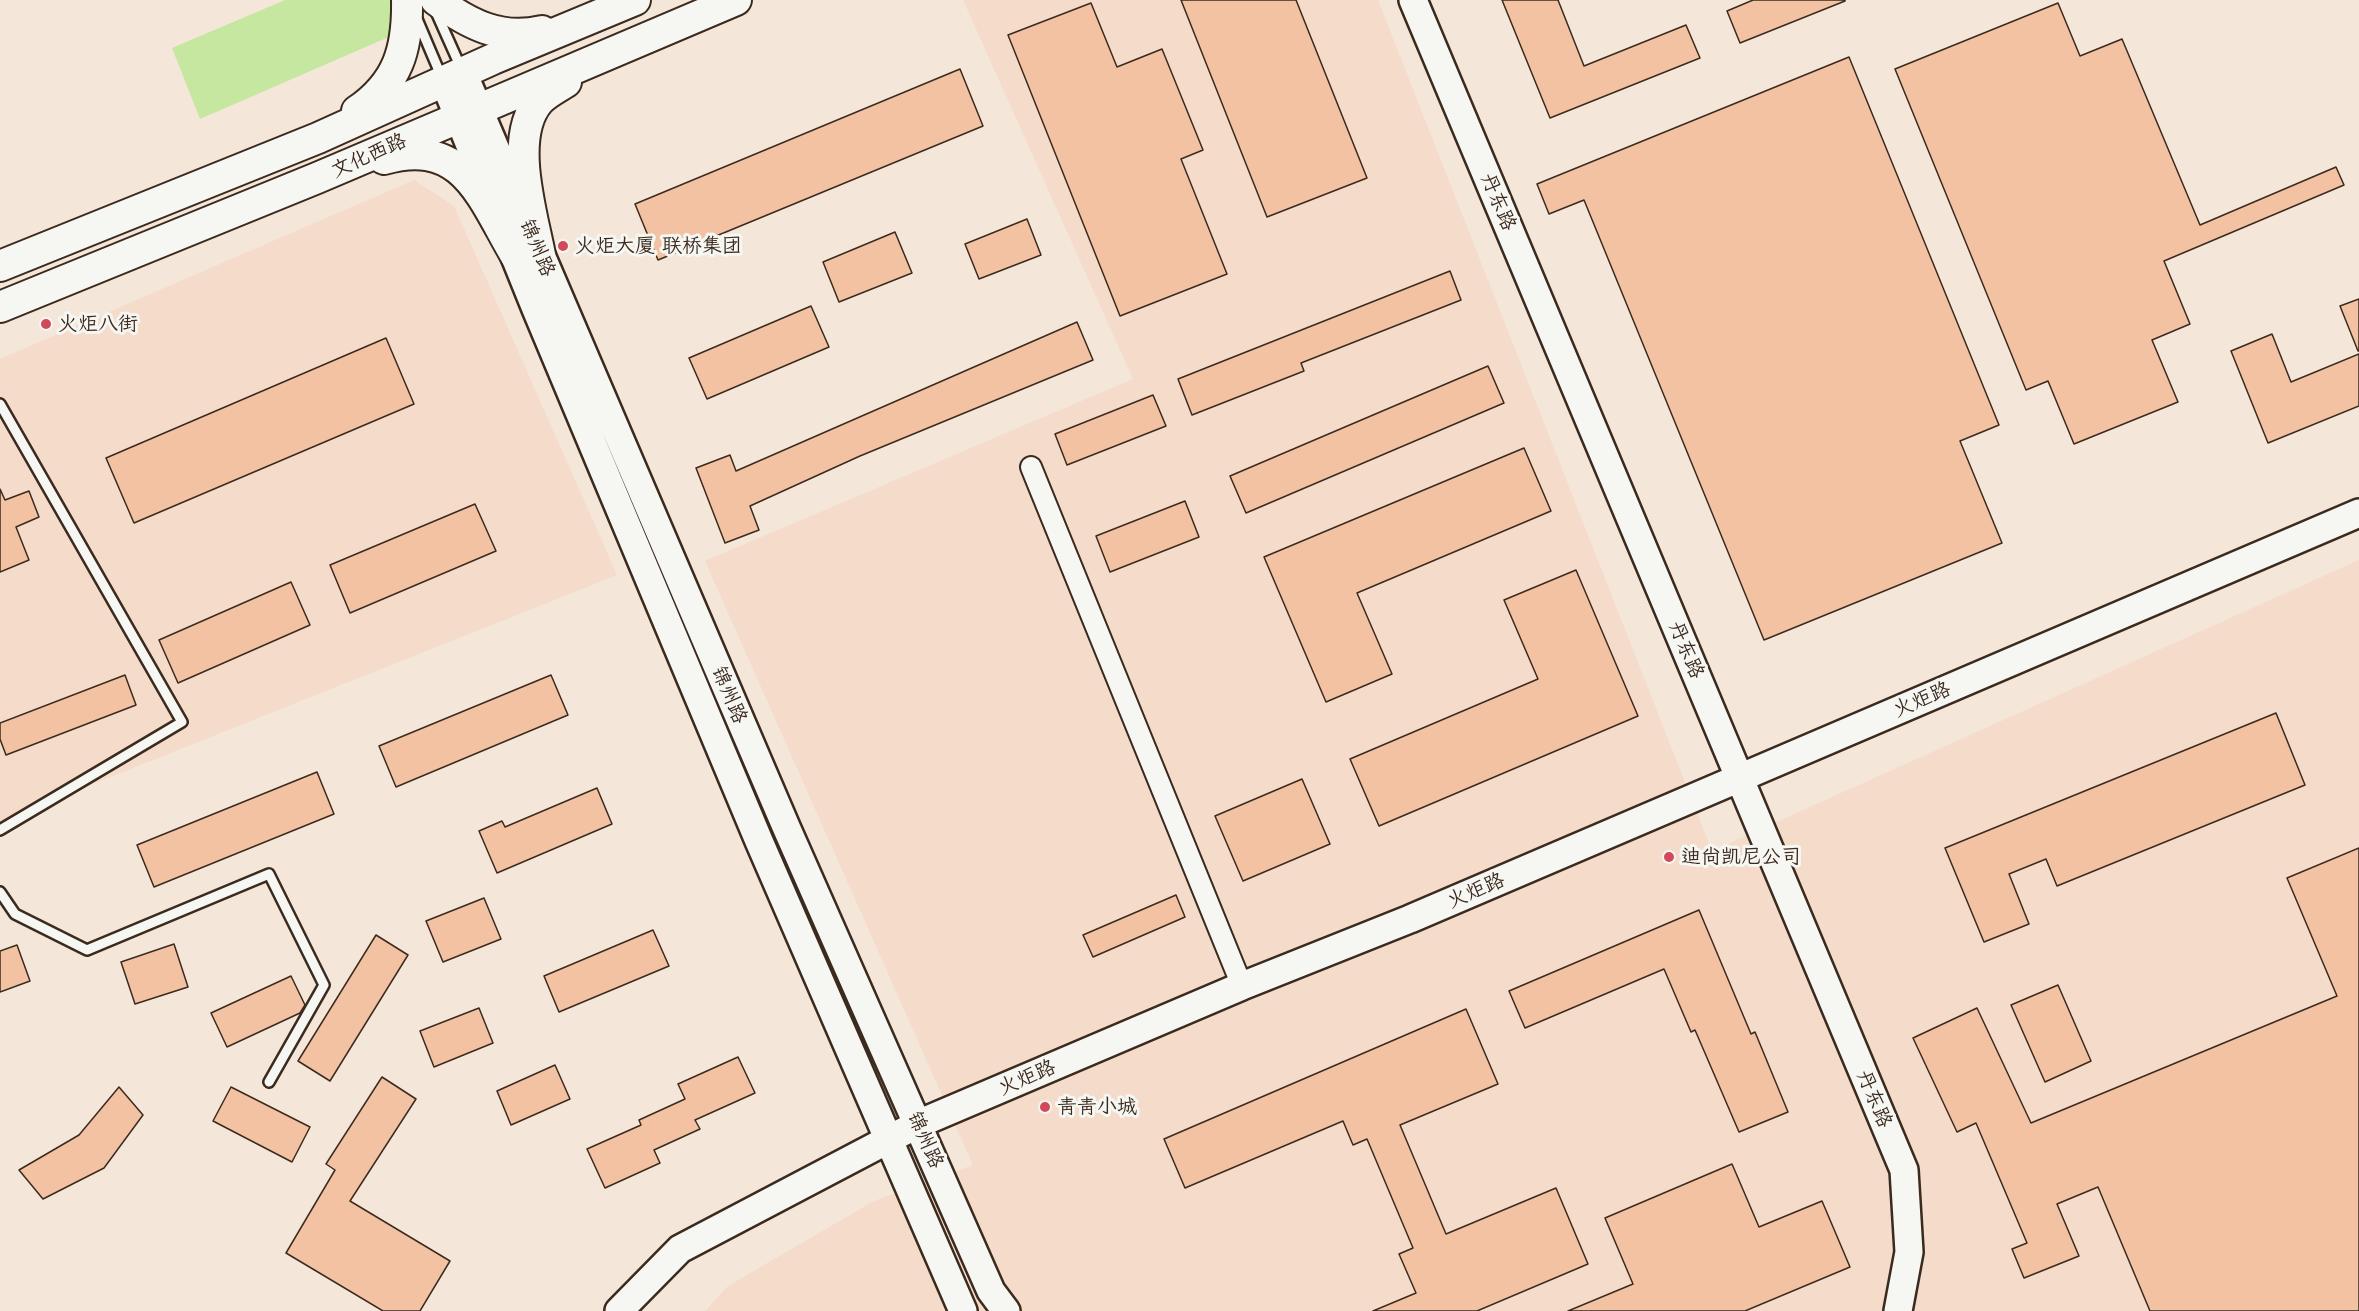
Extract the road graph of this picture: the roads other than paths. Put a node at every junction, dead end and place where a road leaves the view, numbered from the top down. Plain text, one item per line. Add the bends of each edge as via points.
1 (408, 0) edge
2 (431, 0) edge
3 (436, 0) edge
4 (635, 0) edge
5 (736, 0) edge
6 (1413, 0) edge
7 (592, 18) junction
8 (607, 55) junction
9 (453, 77) junction
10 (468, 113) junction
11 (318, 138) junction
12 (317, 178) junction
13 (528, 256) junction
14 (0, 266) edge
15 (0, 307) edge
16 (0, 404) edge
17 (1031, 467) dead end
18 (2359, 513) edge
19 (1740, 778) junction
20 (0, 830) edge
21 (0, 892) edge
22 (1242, 986) junction
23 (269, 1082) dead end
24 (918, 1124) junction
25 (886, 1138) junction
26 (619, 1311) edge
27 (963, 1311) edge
28 (1006, 1311) edge
29 (1898, 1311) edge

1 - 9 lane
1 - 11 main road via 405,38 390,80 378,97
2 - 9 lane
3 - 7 main road via 470,24 513,34 535,33
4 - 7 main road, 文化西路
5 - 8 main road, 文化西路
6 - 19 main road, 丹东路
7 - 9 main road, 文化西路
8 - 10 main road, 文化西路
8 - 13 main road via 539,100 524,132
9 - 10 main road, 锦州路
9 - 11 main road, 文化西路
10 - 12 main road, 文化西路
10 - 13 main road, 锦州路
11 - 14 main road, 文化西路
12 - 13 main road via 399,155 441,157 473,184
12 - 15 main road, 文化西路
13 - 24 main road, 锦州路
13 - 25 main road, 锦州路
16 - 20 lane via 182,722
17 - 22 street
18 - 19 main road, 火炬路
19 - 22 main road, 火炬路
19 - 29 main road, 丹东路 via 1904,1170 1909,1252
21 - 23 lane via 15,914 87,950 269,874 324,985
22 - 24 main road, 火炬路
24 - 25 main road, 火炬路
24 - 28 main road, 锦州路 via 991,1291
25 - 26 main road, 火炬路 via 680,1249
25 - 27 main road, 锦州路

